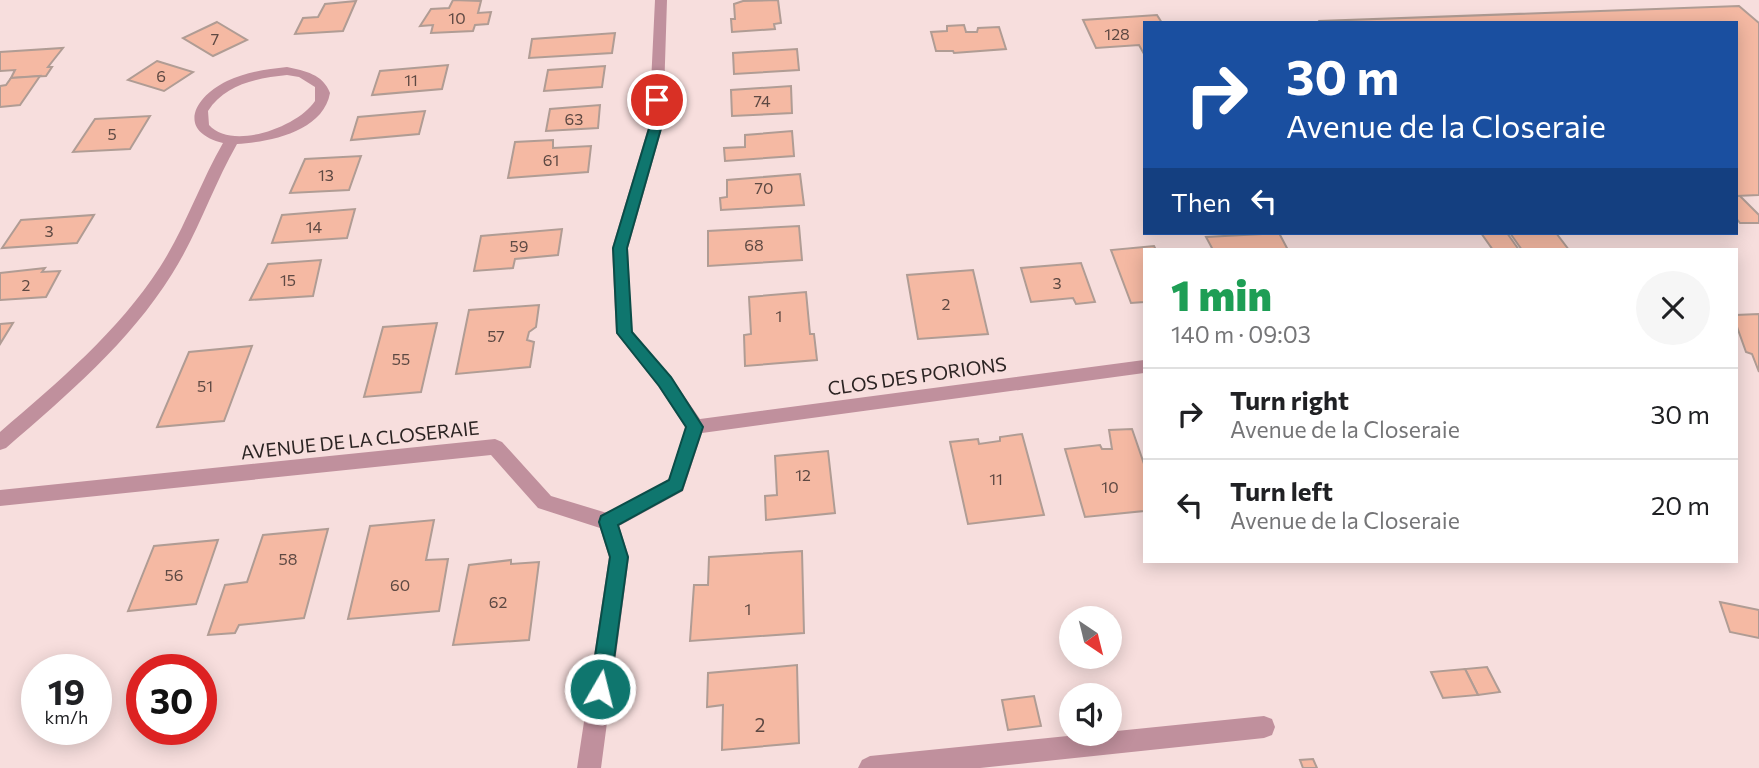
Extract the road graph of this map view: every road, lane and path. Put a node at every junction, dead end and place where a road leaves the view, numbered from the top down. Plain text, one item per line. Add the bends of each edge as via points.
1 (661, 0) edge
2 (232, 140) junction
3 (1143, 367) edge
4 (695, 427) junction
5 (0, 443) edge
6 (0, 498) edge
7 (608, 522) junction
8 (1264, 727) dead end
9 (589, 768) edge
10 (870, 768) edge

1 - 4 street via 656,125 620,248 624,333
2 - 2 street via 273,135 301,122 320,106 323,85 316,78 287,71 250,76 218,92 200,113 199,122 205,131
2 - 5 street via 188,231 149,296 88,363
3 - 4 street, CLOS DES PORIONS
4 - 7 street via 676,485
6 - 7 street, AVENUE DE LA CLOSERAIE via 495,447 545,502
7 - 9 street via 619,557
8 - 10 street

